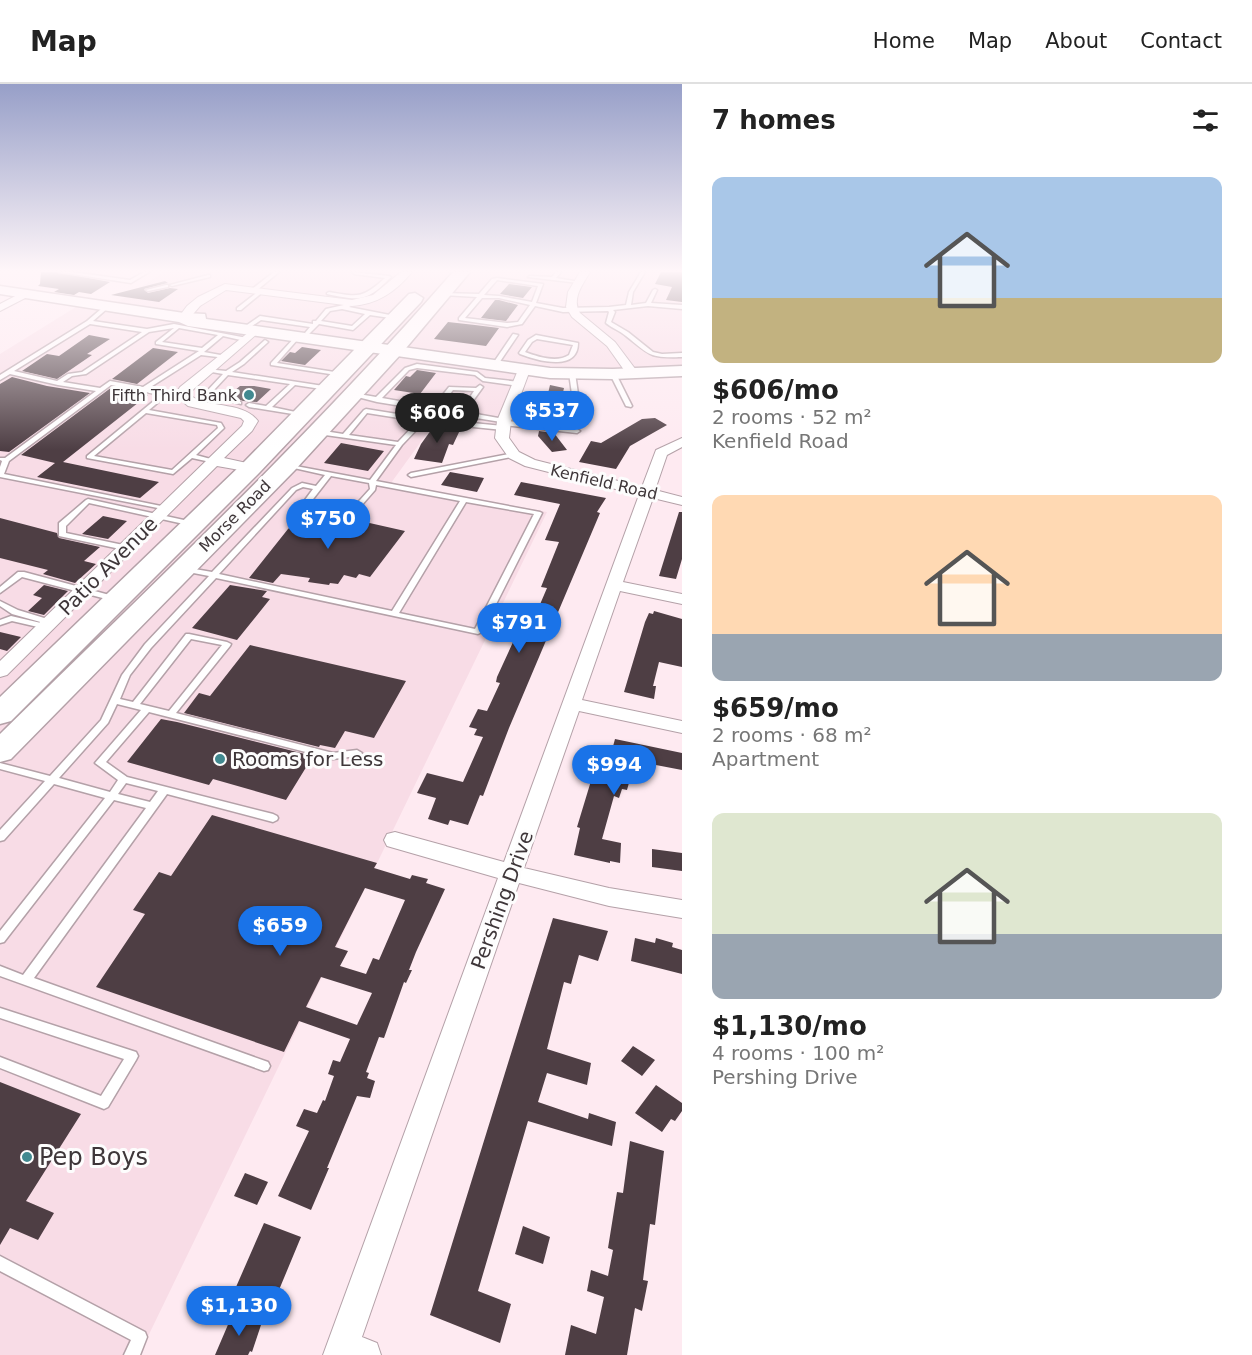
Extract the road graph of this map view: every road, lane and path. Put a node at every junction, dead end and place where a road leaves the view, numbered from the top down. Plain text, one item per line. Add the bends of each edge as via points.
1 (73, 331) edge
2 (147, 331) edge
3 (171, 331) edge
4 (210, 331) edge
5 (252, 331) edge
6 (255, 331) joint
7 (307, 331) edge
8 (313, 331) edge
9 (383, 331) edge
10 (411, 331) edge
11 (597, 331) edge
12 (623, 331) edge
13 (222, 334) junction
14 (515, 335) dead end
15 (369, 346) junction
16 (395, 350) junction
17 (202, 351) junction
18 (682, 356) edge
19 (224, 357) junction
20 (495, 365) junction
21 (208, 370) junction
22 (524, 370) junction
23 (682, 371) edge
24 (9, 372) junction
25 (227, 373) junction
26 (572, 374) junction
27 (613, 374) junction
28 (633, 374) junction
29 (0, 378) edge
30 (483, 379) junction
31 (335, 382) junction
32 (58, 383) junction
33 (294, 383) junction
34 (144, 389) junction
35 (101, 390) junction
36 (479, 390) junction
37 (182, 393) junction
38 (165, 394) junction
39 (353, 395) junction
40 (377, 400) junction
41 (239, 403) dead end
42 (249, 405) dead end
43 (629, 406) dead end
44 (269, 407) junction
45 (577, 408) dead end
46 (434, 410) junction
47 (145, 411) junction
48 (462, 414) junction
49 (303, 415) junction
50 (422, 420) junction
51 (504, 424) junction
52 (577, 431) dead end
53 (318, 432) junction
54 (344, 436) junction
55 (400, 444) junction
56 (675, 445) edge
57 (514, 455) junction
58 (191, 456) junction
59 (3, 459) edge
60 (215, 460) junction
61 (287, 465) junction
62 (251, 468) junction
63 (330, 473) junction
64 (411, 475) dead end
65 (372, 482) junction
66 (318, 488) junction
67 (648, 493) junction
68 (465, 500) junction
69 (682, 501) edge
70 (163, 512) junction
71 (193, 524) junction
72 (221, 530) junction
73 (125, 548) junction
74 (183, 568) junction
75 (215, 576) junction
76 (614, 585) junction
77 (0, 591) edge
78 (84, 591) junction
79 (682, 599) edge
80 (116, 600) junction
81 (0, 603) edge
82 (394, 614) junction
83 (0, 623) edge
84 (49, 625) junction
85 (7, 657) edge
86 (0, 671) edge
87 (114, 700) junction
88 (572, 704) junction
89 (135, 705) junction
90 (147, 708) junction
91 (0, 714) edge
92 (171, 714) junction
93 (682, 727) edge
94 (0, 752) edge
95 (357, 753) dead end
96 (0, 766) edge
97 (124, 779) junction
98 (52, 780) junction
99 (165, 789) junction
100 (112, 796) junction
101 (153, 806) junction
102 (273, 818) dead end
103 (0, 837) edge
104 (395, 840) dead end
105 (513, 873) junction
106 (682, 909) edge
107 (0, 939) edge
108 (0, 971) edge
109 (26, 980) junction
110 (0, 1013) edge
111 (0, 1062) edge
112 (264, 1066) dead end
113 (0, 1263) edge
114 (349, 1352) edge
115 (132, 1355) edge

1 - 24 lane
2 - 32 lane via 84,373 70,375
3 - 17 lane via 158,343
4 - 13 lane
5 - 13 lane
6 - 19 street
6 - 25 lane via 242,363
7 - 31 lane via 273,364
8 - 15 main road
9 - 15 main road, Morse Road
10 - 16 main road, Morse Road
11 - 28 street via 612,344
12 - 18 lane via 647,354
13 - 17 lane
14 - 20 lane
15 - 16 main road
15 - 31 main road, Morse Road
16 - 20 main road
16 - 39 main road, Morse Road
17 - 19 lane
17 - 34 lane
19 - 21 street
20 - 22 main road
21 - 25 lane
21 - 37 street
22 - 22 lane via 564,361 571,357 576,344 536,337 522,353
22 - 26 main road
22 - 30 lane
22 - 51 street
23 - 28 main road
24 - 29 lane
24 - 32 lane
25 - 33 lane
25 - 41 lane via 210,391 212,396
26 - 27 main road
26 - 45 lane
27 - 28 main road
27 - 43 lane
30 - 36 lane
30 - 40 lane via 477,374 417,366 407,369
31 - 33 lane
31 - 49 main road, Morse Road
32 - 35 lane
33 - 44 lane
34 - 35 lane via 110,383
34 - 38 lane
35 - 59 lane
36 - 46 lane via 451,388
36 - 48 lane
37 - 38 lane
37 - 60 street, Patio Avenue via 184,400 246,414 251,421
38 - 47 lane
39 - 40 lane
39 - 53 main road, Morse Road
40 - 46 lane
42 - 44 lane
44 - 49 lane
46 - 48 lane
47 - 58 lane via 219,424 221,428
47 - 58 lane via 89,457 173,472
48 - 51 lane
49 - 62 main road, Morse Road
50 - 51 lane
50 - 54 lane via 366,411
50 - 55 lane
51 - 52 lane
51 - 57 street via 502,438
53 - 54 lane
53 - 61 main road, Morse Road
54 - 55 lane
55 - 65 lane
56 - 67 street, Pershing Drive via 662,453
57 - 64 lane
57 - 67 street, Kenfield Road via 550,470
58 - 60 lane
59 - 70 lane via 0,475
60 - 62 street
60 - 70 street, Patio Avenue
61 - 63 lane
61 - 72 main road, Morse Road
62 - 71 main road, Morse Road
62 - 72 main road via 257,471 256,475 223,516
63 - 65 lane
63 - 66 lane
65 - 66 lane via 373,489 352,513 305,504
65 - 68 lane
66 - 75 lane via 302,485 294,489
67 - 69 street, Kenfield Road
67 - 76 street, Pershing Drive
68 - 82 lane
68 - 82 lane via 538,513 478,632
70 - 71 lane
70 - 73 street, Patio Avenue
70 - 73 lane via 88,501 62,525 63,534
71 - 80 main road, Morse Road
72 - 74 main road, Morse Road
73 - 78 street, Patio Avenue
74 - 75 lane
74 - 94 main road, Morse Road
75 - 82 lane
75 - 87 lane via 148,646 126,675
76 - 79 street
76 - 88 street, Pershing Drive
77 - 78 lane via 21,574
78 - 80 lane
78 - 84 street, Patio Avenue
80 - 91 main road, Morse Road
81 - 84 lane
83 - 84 lane via 11,618
84 - 85 street, Patio Avenue
85 - 86 street, Patio Avenue
87 - 89 lane
87 - 98 lane via 105,721
88 - 93 street
88 - 105 street, Pershing Drive
89 - 90 lane
89 - 92 lane via 189,636 227,644
90 - 92 lane
90 - 97 lane via 100,763
92 - 95 lane via 333,756
96 - 98 lane
97 - 99 lane
97 - 100 lane
98 - 100 lane
98 - 103 lane
99 - 101 lane
99 - 102 lane
100 - 101 lane
100 - 107 lane
101 - 109 lane
104 - 105 street
105 - 106 street via 641,904
105 - 114 street, Pershing Drive
108 - 109 lane
109 - 112 lane
110 - 111 lane via 132,1056 104,1103
113 - 115 lane via 140,1337

